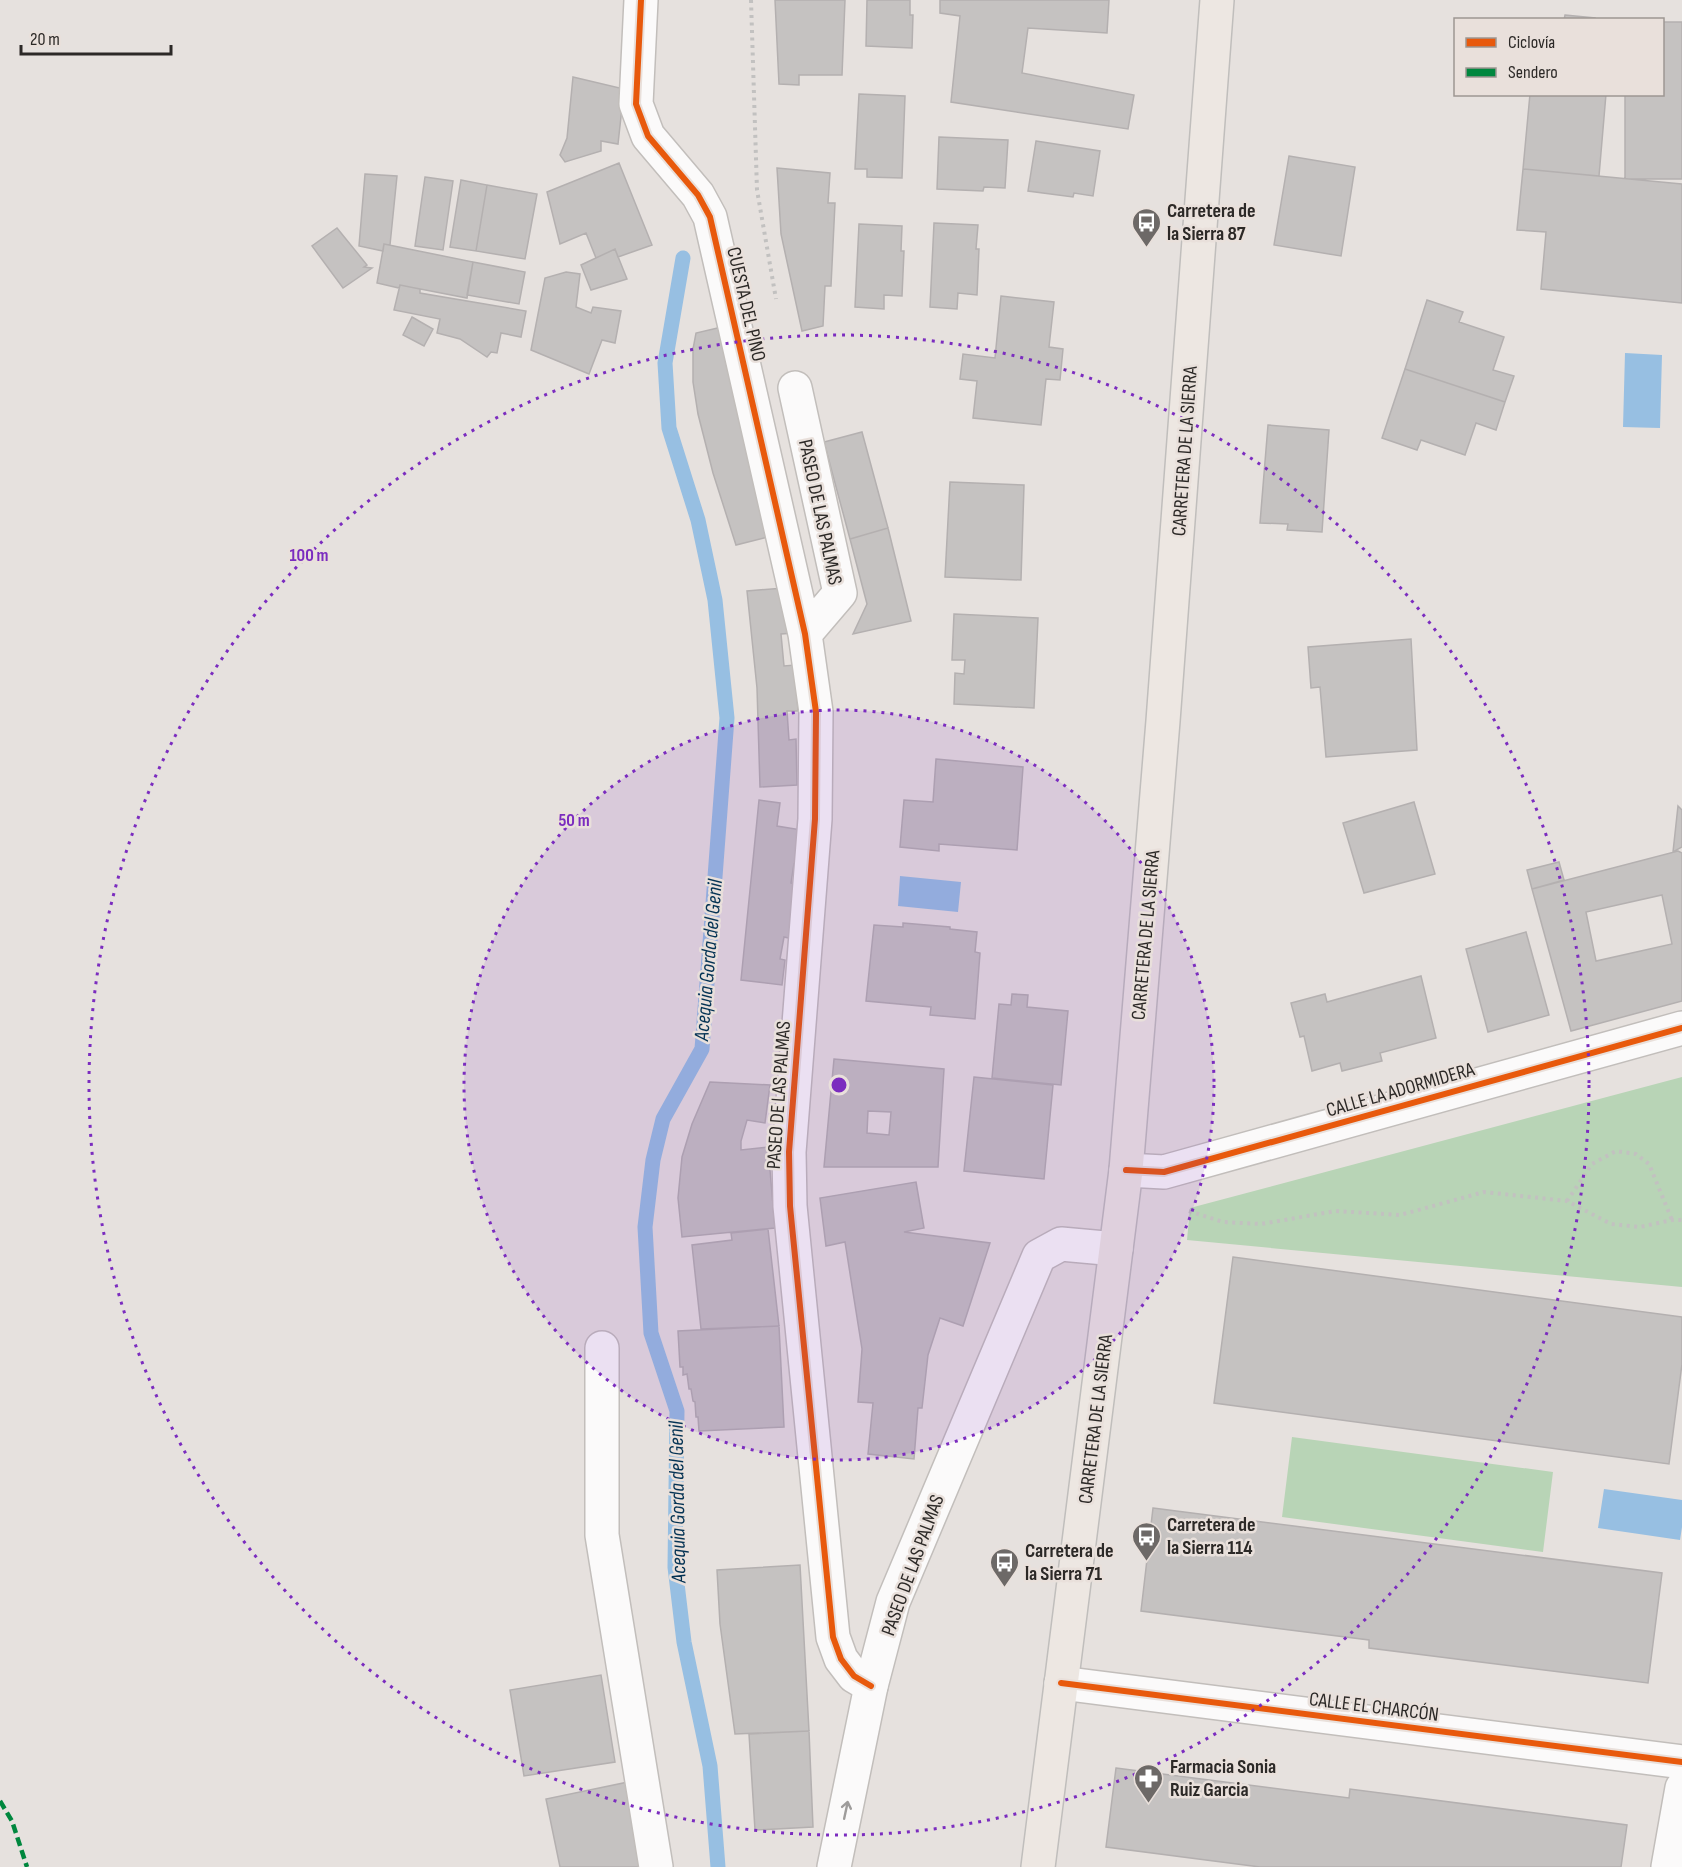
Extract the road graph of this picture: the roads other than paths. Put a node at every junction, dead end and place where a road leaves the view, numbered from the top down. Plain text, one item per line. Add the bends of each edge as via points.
1 (641, 0) edge
2 (1217, 0) edge
3 (795, 388) dead end
4 (805, 634) junction
5 (1682, 1028) edge
6 (1126, 1170) junction
7 (1116, 1249) junction
8 (602, 1348) dead end
9 (1061, 1683) junction
10 (871, 1686) junction
11 (1682, 1762) edge
12 (1682, 1788) edge
13 (656, 1867) edge
14 (834, 1867) edge
15 (1038, 1867) edge
16 (1668, 1867) edge

1 - 4 street, CUESTA DEL PINO via 636,104 648,136 698,195 710,217
2 - 6 main road, CARRETERA DE LA SIERRA
3 - 4 street, PASEO DE LAS PALMAS via 840,593
4 - 10 street, PASEO DE LAS PALMAS via 816,712 815,819 789,1152 790,1206 833,1636 841,1659 854,1676
5 - 6 street, CALLE LA ADORMIDERA via 1164,1172
6 - 7 main road, CARRETERA DE LA SIERRA
7 - 9 main road, CARRETERA DE LA SIERRA
7 - 10 street, PASEO DE LAS PALMAS via 1061,1244 1039,1256 893,1602
8 - 13 street via 602,1535
9 - 11 street, CALLE EL CHARCÓN
9 - 15 main road, CARRETERA DE LA SIERRA
14 -> 10 street, PASEO DE LAS PALMAS
12 - 16 street

